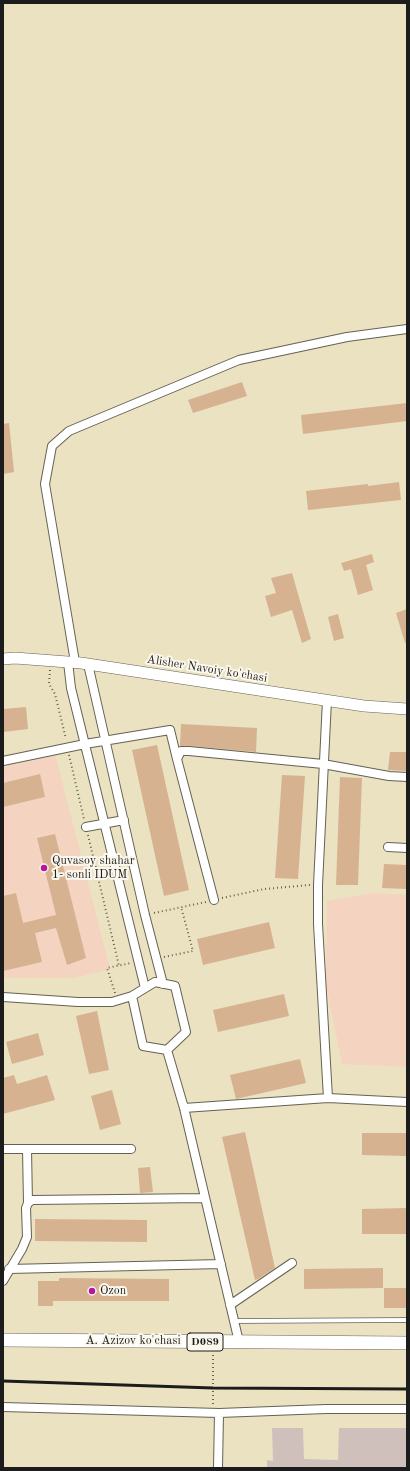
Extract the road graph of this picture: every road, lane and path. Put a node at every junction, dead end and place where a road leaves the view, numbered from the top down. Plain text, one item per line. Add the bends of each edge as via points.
1 (407, 329) edge
2 (3, 658) edge
3 (50, 660) junction
4 (72, 662) junction
5 (88, 664) junction
6 (327, 700) junction
7 (407, 709) edge
8 (106, 742) junction
9 (85, 744) junction
10 (68, 748) junction
11 (177, 759) junction
12 (3, 761) edge
13 (323, 764) junction
14 (407, 777) edge
15 (124, 820) junction
16 (105, 824) junction
17 (86, 827) junction
18 (388, 847) dead end
19 (407, 848) edge
20 (214, 900) dead end
21 (119, 966) dead end
22 (163, 984) junction
23 (145, 988) junction
24 (132, 996) junction
25 (3, 997) edge
26 (167, 1050) junction
27 (328, 1098) junction
28 (407, 1102) edge
29 (184, 1108) junction
30 (3, 1149) edge
31 (27, 1149) junction
32 (131, 1149) dead end
33 (205, 1198) junction
34 (28, 1203) junction
35 (292, 1263) dead end
36 (221, 1264) junction
37 (9, 1269) junction
38 (3, 1281) edge
39 (230, 1305) junction
40 (407, 1320) edge
41 (234, 1322) junction
42 (3, 1340) edge
43 (213, 1342) junction
44 (239, 1342) junction
45 (407, 1343) edge
46 (3, 1407) edge
47 (407, 1409) edge
48 (216, 1413) junction
49 (218, 1468) edge

1 - 4 street via 347,337 239,360 68,430 52,446 45,484
2 - 3 street, Alisher Navoiy ko'chasi
3 - 4 street, Alisher Navoiy ko'chasi
3 - 10 path via 49,684 55,694
4 - 5 street, Alisher Navoiy ko'chasi
4 - 9 street via 72,688
5 - 6 street, Alisher Navoiy ko'chasi
5 - 8 street
6 - 7 street, Alisher Navoiy ko'chasi
6 - 13 street
8 - 9 street
8 - 11 street via 170,730
8 - 15 street
9 - 10 street
9 - 16 street
10 - 12 street
10 - 17 path
11 - 13 street via 181,751 189,750
11 - 20 street
13 - 14 street
13 - 27 street via 318,924
15 - 16 street
15 - 22 street
16 - 17 street
16 - 23 street
17 - 21 path
18 - 19 street
22 - 23 street via 155,982
22 - 26 street via 175,986 186,1032
23 - 24 street
24 - 25 street via 112,1002
24 - 26 street via 143,1046
26 - 29 street
27 - 28 street
27 - 29 street
29 - 33 street
30 - 31 street
31 - 32 street
31 - 34 street
33 - 34 street via 32,1200
33 - 36 street
34 - 37 street via 27,1237
35 - 39 street
36 - 37 street
36 - 39 street
37 - 38 street
39 - 41 street
40 - 41 lane
41 - 44 street
42 - 43 main road, A. Azizov ko'chasi / D089
43 - 44 main road, A. Azizov ko'chasi / D089
43 - 48 path
44 - 45 main road, A. Azizov ko'chasi / D089
46 - 48 street
47 - 48 street
48 - 49 street

